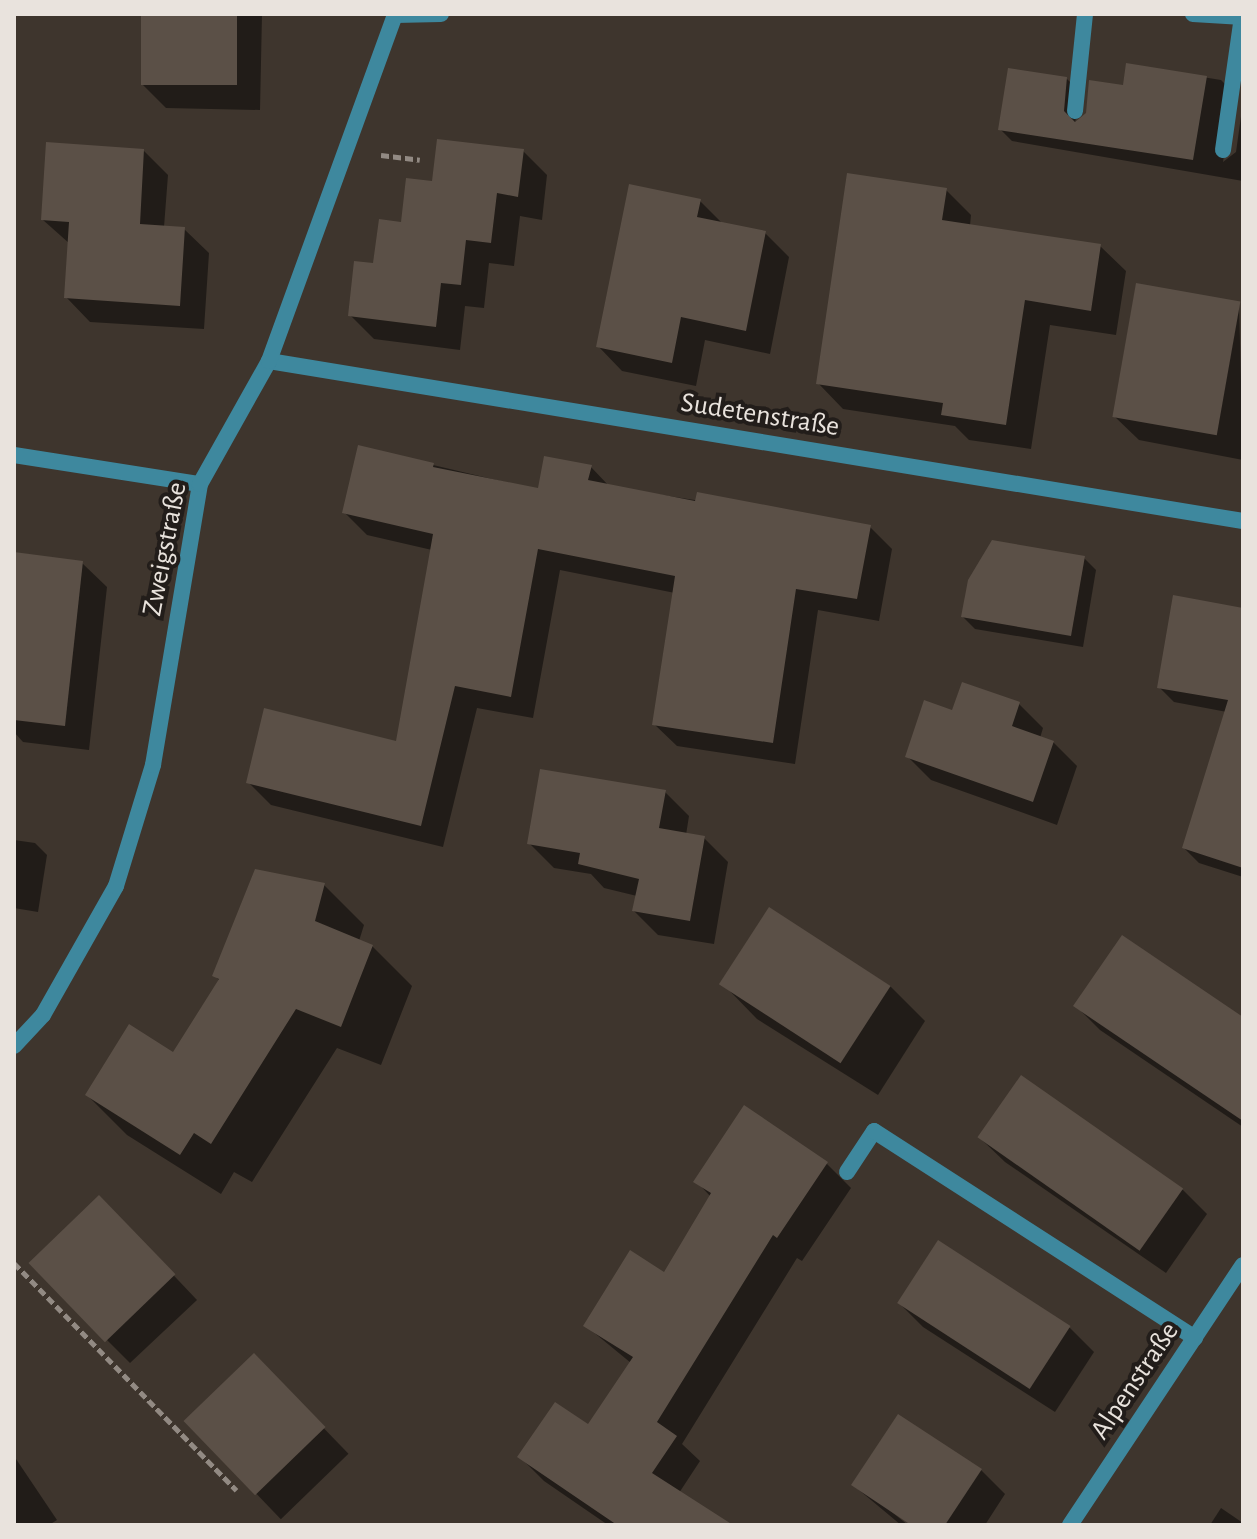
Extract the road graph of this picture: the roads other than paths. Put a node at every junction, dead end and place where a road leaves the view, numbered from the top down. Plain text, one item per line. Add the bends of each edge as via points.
1 (395, 14) edge
2 (441, 14) edge
3 (1085, 14) edge
4 (1193, 14) edge
5 (1242, 17) edge
6 (1075, 111) dead end
7 (1223, 150) dead end
8 (269, 361) junction
9 (14, 455) edge
10 (200, 484) junction
11 (1243, 521) edge
12 (14, 1046) edge
13 (847, 1172) dead end
14 (1243, 1265) edge
15 (1195, 1338) junction
16 (1070, 1525) edge

1 - 2 street
1 - 8 street, Zweigstraße
3 - 6 street
4 - 5 street
5 - 7 street
8 - 10 street, Zweigstraße
8 - 11 street, Sudetenstraße
9 - 10 street
10 - 12 street, Zweigstraße via 153,765 116,886 43,1015
13 - 15 street via 874,1131
14 - 15 street, Alpenstraße
15 - 16 street, Alpenstraße

